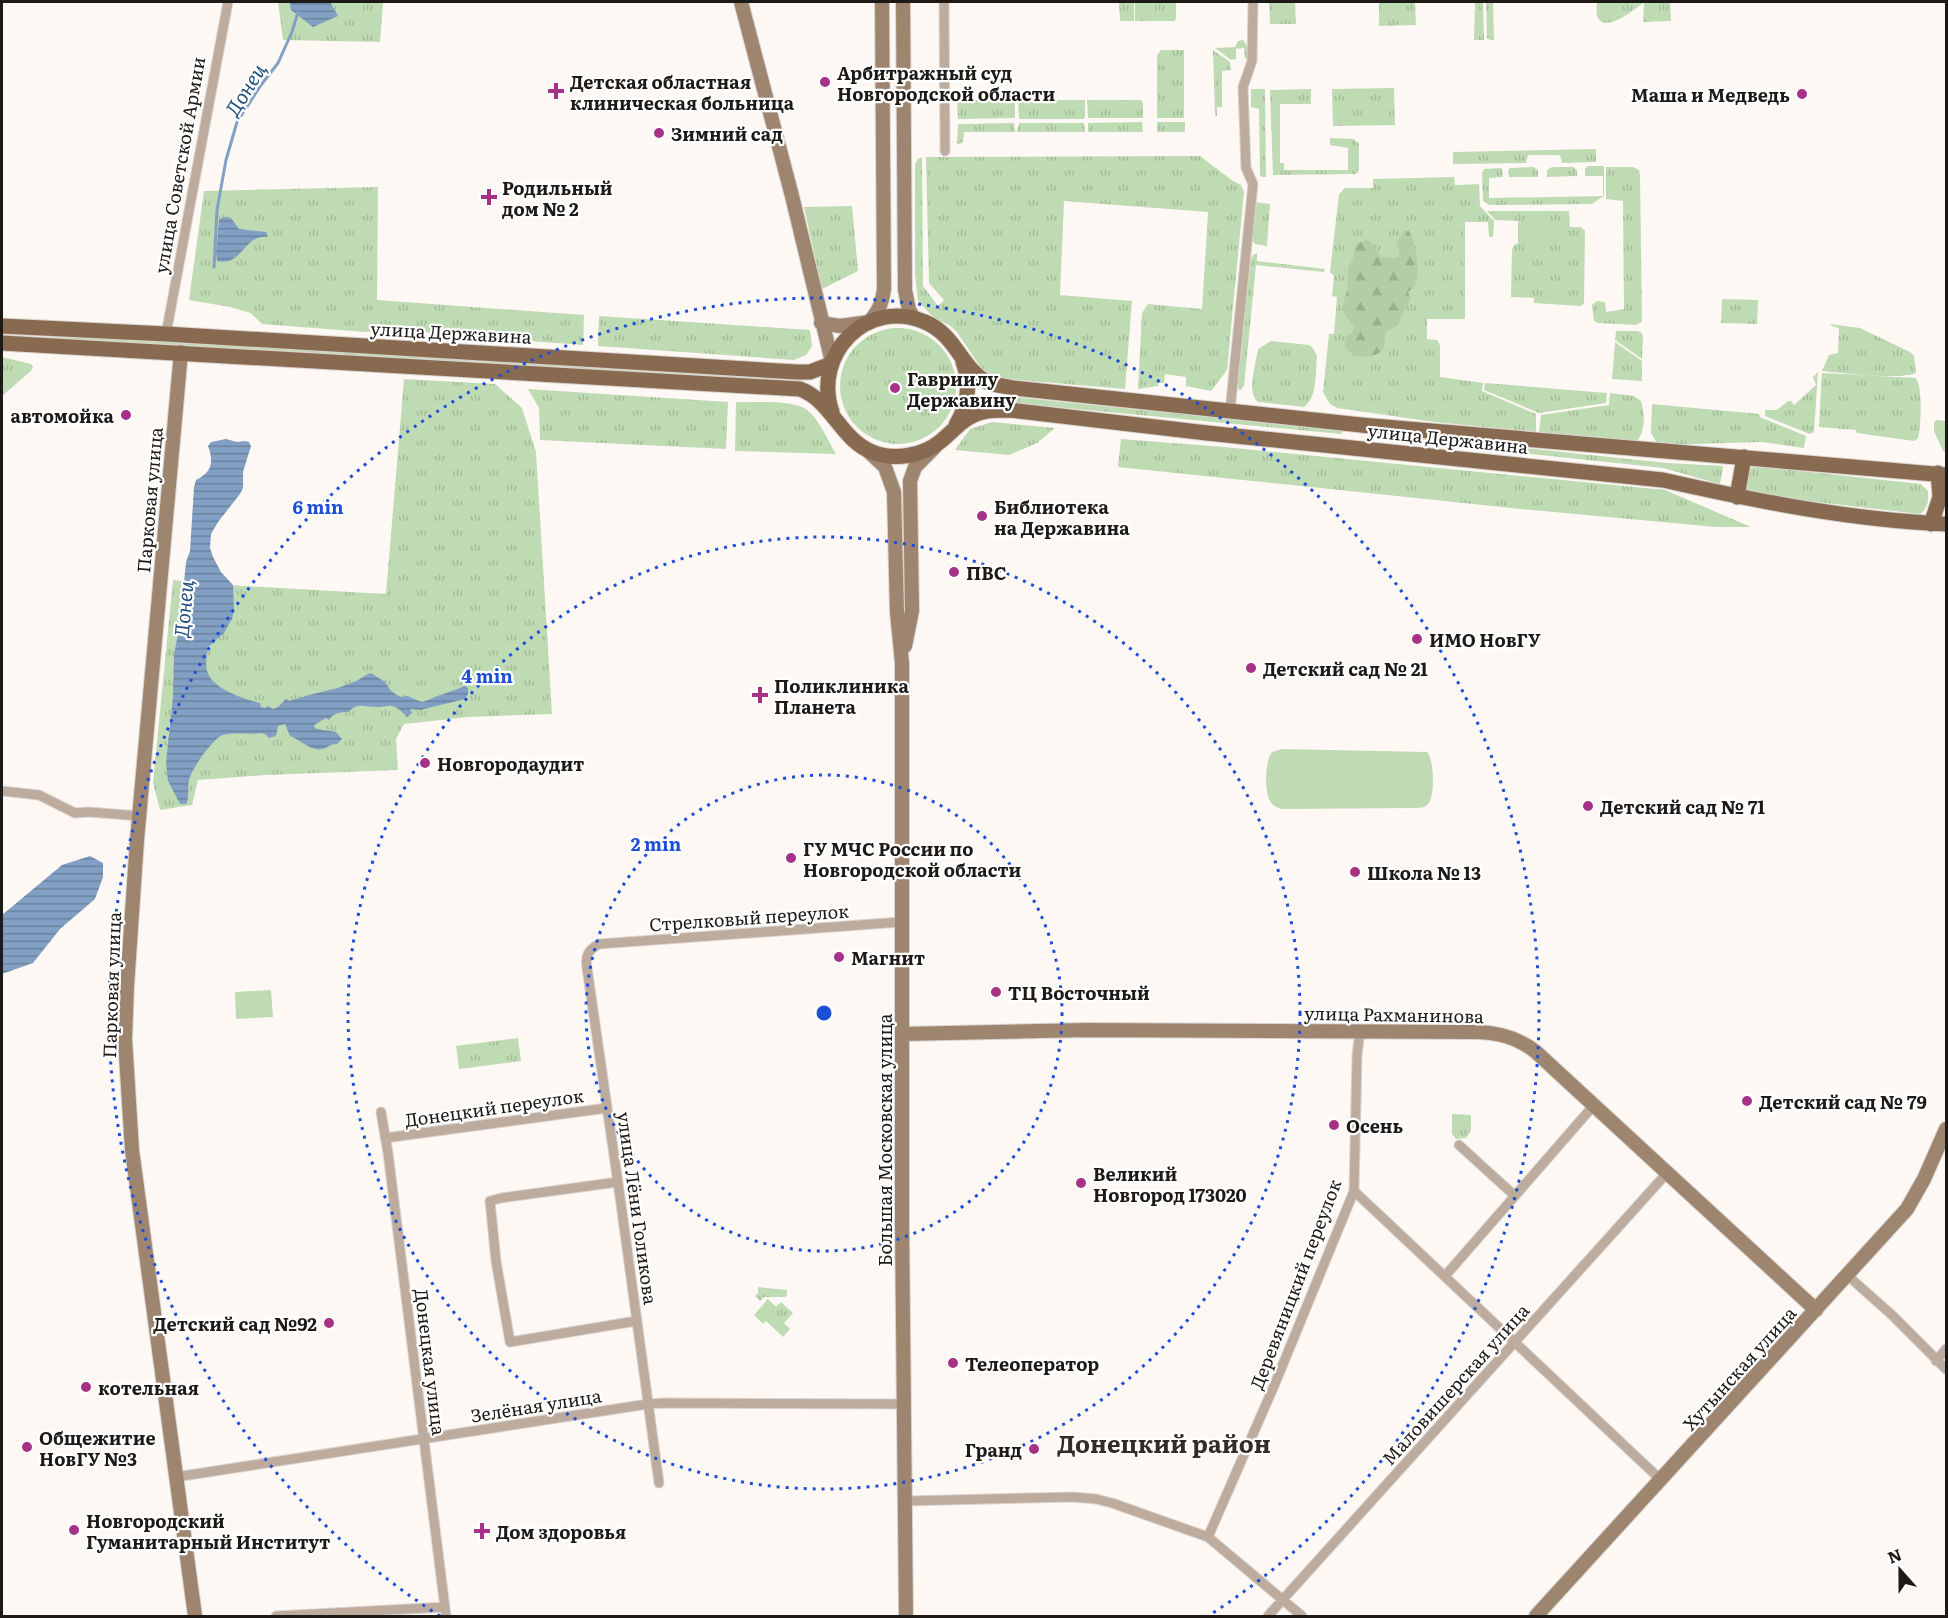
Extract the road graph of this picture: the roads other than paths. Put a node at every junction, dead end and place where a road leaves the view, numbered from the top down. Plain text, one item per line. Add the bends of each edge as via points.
1 (228, 2) edge
2 (741, 2) edge
3 (882, 2) edge
4 (903, 2) edge
5 (944, 2) edge
6 (1252, 2) edge
7 (945, 151) dead end
8 (914, 318) junction
9 (869, 322) junction
10 (821, 323) junction
11 (2, 326) edge
12 (47, 328) junction
13 (166, 334) junction
14 (2, 343) edge
15 (46, 345) junction
16 (181, 352) junction
17 (961, 356) junction
18 (831, 363) junction
19 (1230, 411) junction
20 (1360, 425) junction
21 (841, 428) junction
22 (945, 438) junction
23 (860, 446) junction
24 (1358, 449) junction
25 (1744, 457) junction
26 (1942, 474) edge
27 (1737, 496) junction
28 (1939, 524) edge
29 (902, 663) junction
30 (2, 791) edge
31 (140, 816) junction
32 (901, 922) junction
33 (599, 944) joint
34 (1360, 1031) junction
35 (902, 1034) junction
36 (1594, 1105) junction
37 (607, 1108) junction
38 (381, 1112) dead end
39 (1947, 1129) edge
40 (385, 1138) junction
41 (1459, 1145) dead end
42 (1667, 1173) junction
43 (618, 1182) junction
44 (1354, 1191) junction
45 (1515, 1196) junction
46 (1847, 1275) junction
47 (1445, 1276) junction
48 (1816, 1310) junction
49 (636, 1321) junction
50 (1514, 1342) junction
51 (1947, 1349) edge
52 (1936, 1361) junction
53 (1947, 1369) edge
54 (648, 1404) junction
55 (904, 1404) junction
56 (425, 1439) junction
57 (176, 1478) junction
58 (1661, 1480) junction
59 (659, 1483) dead end
60 (905, 1501) junction
61 (1208, 1537) junction
62 (1283, 1599) junction
63 (446, 1612) edge
64 (195, 1617) edge
65 (276, 1617) edge
66 (906, 1617) edge
67 (1268, 1617) edge
68 (1302, 1617) edge
69 (1536, 1617) edge

1 - 13 street, улица Советской Армии
2 - 10 street
3 - 9 street via 884,289 880,309
4 - 8 street via 905,290
5 - 7 street
6 - 19 street via 1252,61 1243,89 1246,168 1253,184
8 - 9 main road, улица Державина via 895,316
8 - 17 main road, улица Державина via 937,328
9 - 10 street via 840,326
9 - 18 main road, улица Державина via 848,336
10 - 18 street
11 - 12 main road, улица Державина
12 - 13 main road, улица Державина
12 - 15 street
13 - 18 main road, улица Державина via 797,372 810,372
14 - 15 main road, улица Державина
15 - 16 main road, улица Державина
16 - 21 main road, улица Державина via 800,389 819,399
16 - 31 street, Парковая улица
17 - 19 main road, улица Державина via 976,375 1013,388
17 - 22 main road, улица Державина via 966,369 967,396 964,410
18 - 21 main road, улица Державина via 830,404
19 - 20 main road, улица Державина
20 - 24 main road
20 - 25 main road, улица Державина
21 - 23 main road, улица Державина
22 - 23 main road, улица Державина via 914,454 900,456 879,454
22 - 24 main road, улица Державина via 970,417 988,410 1010,410
22 - 29 street, Большая Московская улица via 915,467 910,481 912,611
23 - 29 street, Большая Московская улица via 885,467 894,492
24 - 27 main road, улица Державина via 1663,480
25 - 26 main road, улица Державина
25 - 27 main road
26 - 28 main road
27 - 28 main road, улица Державина
29 - 32 street, Большая Московская улица
30 - 31 street via 39,795 75,813
31 - 57 street, Парковая улица via 127,986 127,1099
32 - 33 street, Стрелковый переулок
32 - 35 street, Большая Московская улица
33 - 37 street, улица Лёни Голикова via 588,952 586,962
34 - 35 street, улица Рахманинова
34 - 36 street, улица Рахманинова via 1506,1036 1529,1047
34 - 44 street, Деревяницкий переулок
35 - 55 street, Большая Московская улица
36 - 42 street, улица Рахманинова
36 - 45 street
37 - 40 street, Донецкий переулок
37 - 43 street, улица Лёни Голикова
38 - 40 street, Донецкая улица
39 - 46 street, Хутынская улица via 1907,1209
40 - 56 street, Донецкая улица
41 - 45 street
42 - 48 street, улица Рахманинова
42 - 50 street, Маловишерская улица
43 - 49 street, улица Лёни Голикова
43 - 49 street via 490,1201 496,1261 510,1342
44 - 47 street
44 - 61 street, Деревяницкий переулок
45 - 47 street
46 - 48 street, Хутынская улица
46 - 52 street
47 - 50 street
48 - 58 street, Хутынская улица
49 - 54 street, улица Лёни Голикова
50 - 58 street
50 - 62 street, Маловишерская улица
51 - 52 street
52 - 53 street
54 - 55 street, Зелёная улица
54 - 56 street, Зелёная улица
54 - 59 street, улица Лёни Голикова
55 - 60 street, Большая Московская улица
56 - 57 street, Зелёная улица
56 - 63 street, Донецкая улица
57 - 64 street, Парковая улица
58 - 69 street, Хутынская улица
60 - 61 street via 1096,1499
60 - 66 street, Большая Московская улица
61 - 62 street
62 - 67 street, Маловишерская улица
62 - 68 street
63 - 65 street

